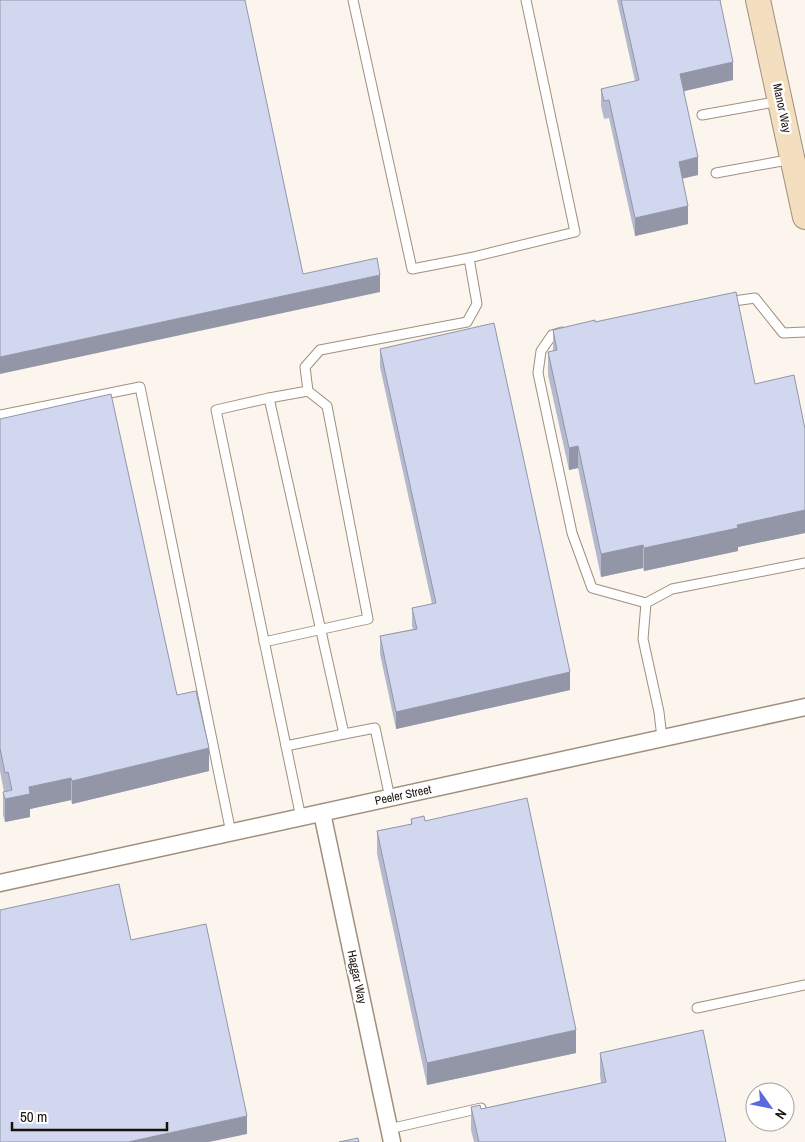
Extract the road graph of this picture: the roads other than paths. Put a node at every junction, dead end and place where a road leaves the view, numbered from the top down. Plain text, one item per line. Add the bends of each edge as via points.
1 (354, 0) edge
2 (526, 0) edge
3 (758, 0) edge
4 (780, 101) junction
5 (702, 115) dead end
6 (793, 159) junction
7 (716, 173) dead end
8 (805, 217) edge
9 (469, 258) junction
10 (715, 303) edge
11 (570, 330) edge
12 (805, 332) edge
13 (308, 391) junction
14 (269, 398) junction
15 (0, 415) edge
16 (805, 563) edge
17 (646, 603) junction
18 (321, 630) junction
19 (264, 642) junction
20 (805, 707) edge
21 (344, 734) junction
22 (662, 738) junction
23 (286, 746) junction
24 (390, 798) junction
25 (322, 813) junction
26 (301, 818) junction
27 (231, 833) junction
28 (0, 883) edge
29 (805, 985) edge
30 (697, 1008) dead end
31 (481, 1108) edge
32 (390, 1135) edge

1 - 9 lane via 412,269
2 - 9 lane via 575,232
3 - 4 street, Manor Way
4 - 5 lane
4 - 6 street, Manor Way
6 - 7 lane
6 - 8 street, Manor Way
9 - 13 lane via 477,304 467,322 320,350 305,367
10 - 12 lane via 755,298 784,333
11 - 17 lane via 552,335 541,351 538,373 572,533 592,588
13 - 14 lane
13 - 18 lane via 327,406 368,619
14 - 18 lane
14 - 19 lane via 216,410
15 - 27 lane via 140,387
16 - 17 lane via 672,589
17 - 22 lane via 643,639
18 - 19 lane
18 - 21 lane
19 - 23 lane
20 - 22 street, Peeler Street
21 - 23 lane
21 - 24 lane via 376,728
22 - 24 street, Peeler Street
23 - 26 lane
24 - 25 street, Peeler Street
25 - 26 street, Peeler Street
25 - 32 street, Haggar Way
26 - 27 street, Peeler Street
27 - 28 street, Peeler Street
29 - 30 lane
31 - 32 lane

